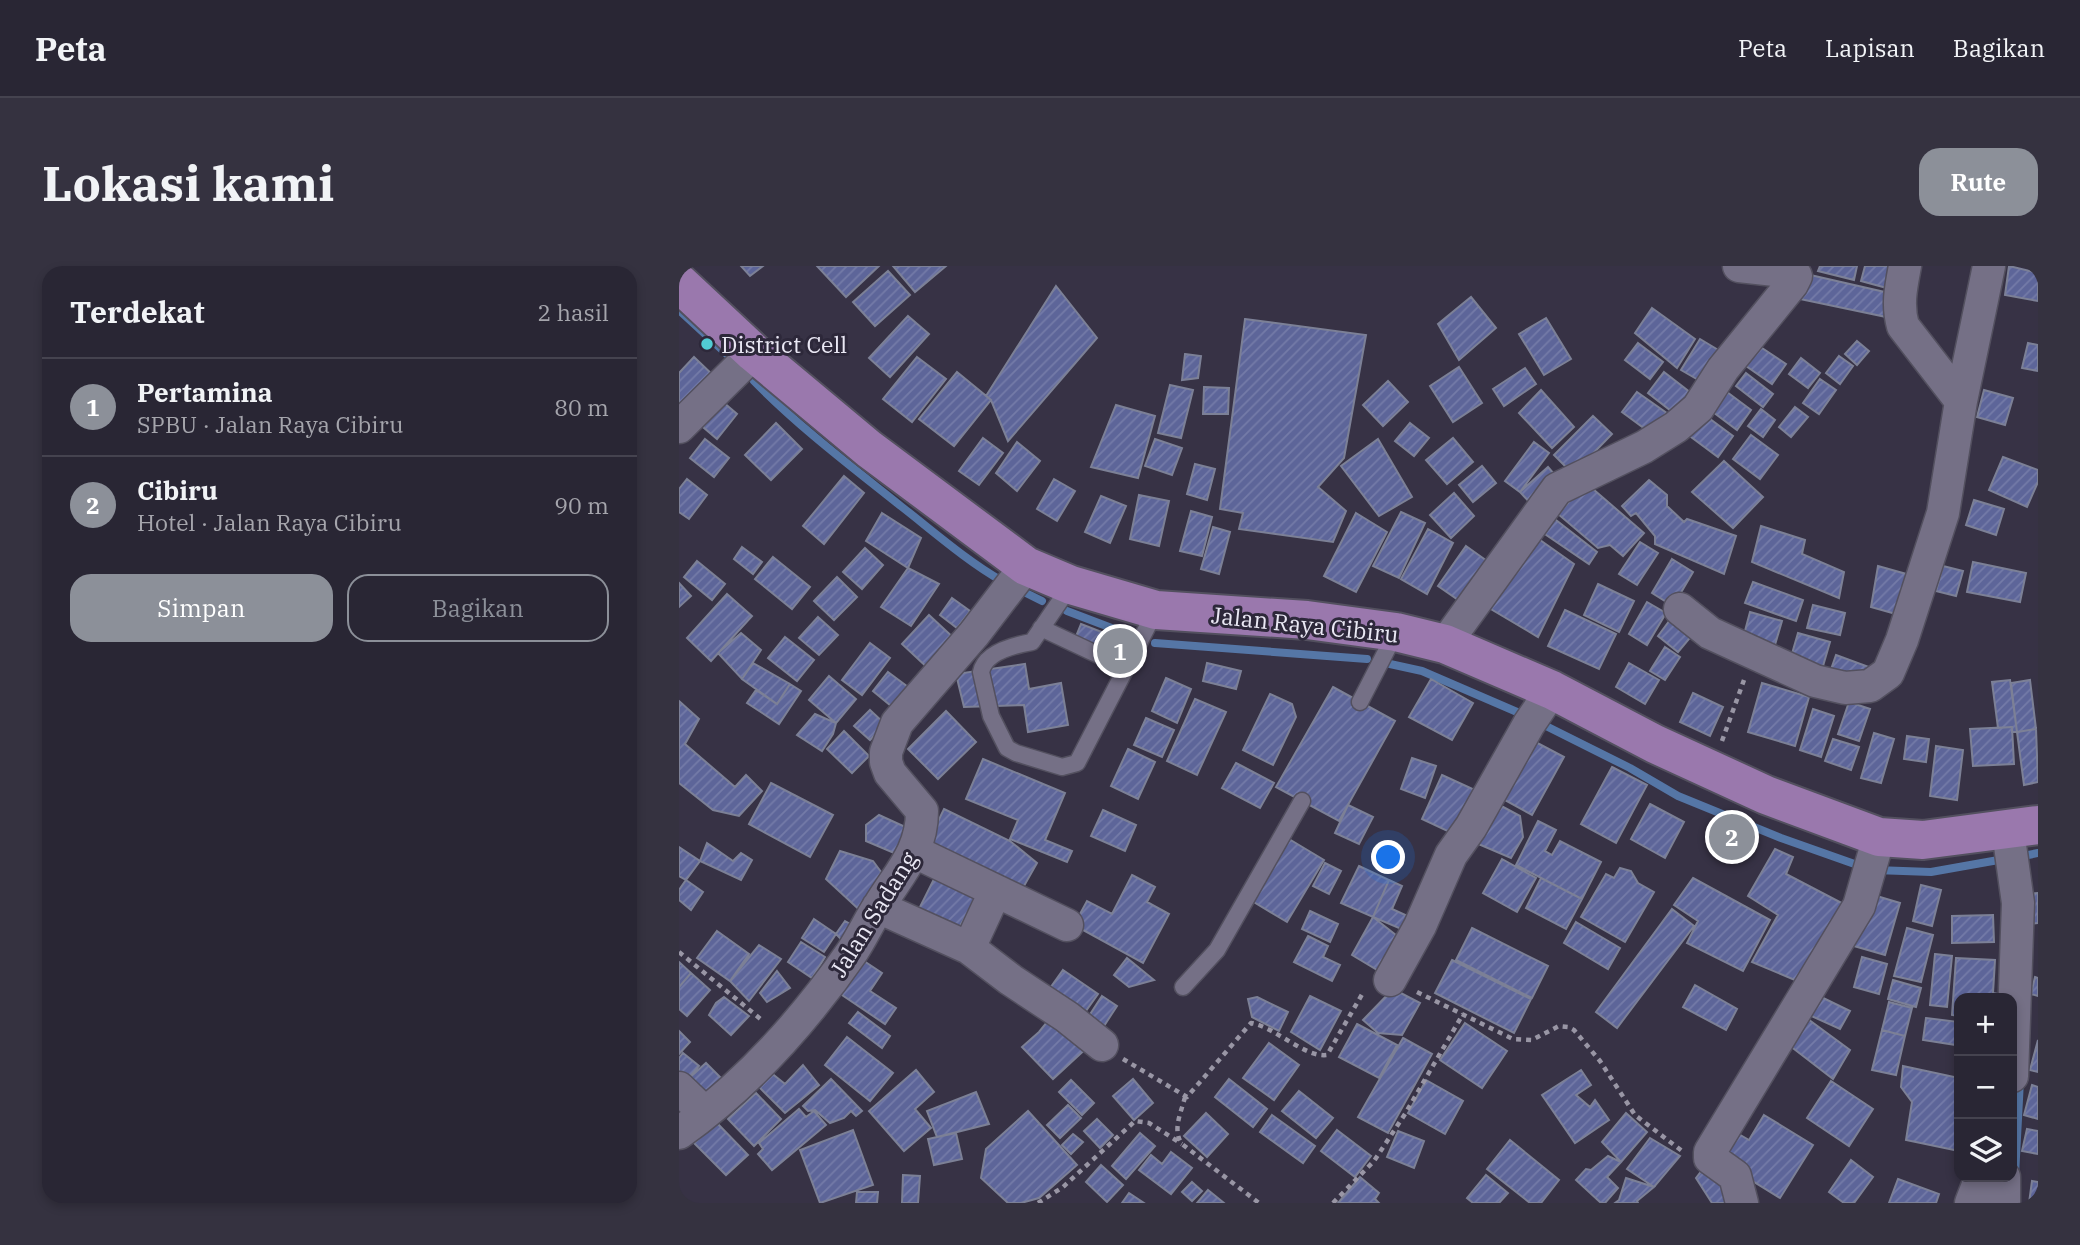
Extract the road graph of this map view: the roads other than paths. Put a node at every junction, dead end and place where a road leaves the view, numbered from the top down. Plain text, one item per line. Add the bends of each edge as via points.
1 (1739, 266) edge
2 (1905, 266) edge
3 (1989, 266) edge
4 (679, 283) edge
5 (754, 353) junction
6 (1961, 401) junction
7 (679, 427) edge
8 (1026, 566) junction
9 (1071, 585) junction
10 (1680, 609) dead end
11 (1156, 610) junction
12 (1041, 628) junction
13 (1397, 632) junction
14 (1445, 644) junction
15 (1126, 668) junction
16 (1552, 690) junction
17 (1360, 702) dead end
18 (1302, 801) dead end
19 (2023, 828) edge
20 (1879, 837) junction
21 (915, 852) junction
22 (995, 892) junction
23 (878, 907) junction
24 (1067, 925) dead end
25 (969, 948) junction
26 (1389, 980) road end
27 (1183, 987) dead end
28 (1102, 1045) road end
29 (2013, 1056) edge
30 (679, 1088) edge
31 (705, 1113) junction
32 (679, 1133) edge
33 (1979, 1182) edge
34 (2004, 1182) edge
35 (1742, 1203) edge
36 (1971, 1203) edge
37 (2004, 1203) edge

1 - 14 street via 1796,276 1698,408 1644,447 1556,489
2 - 6 street via 1899,296 1903,326
3 - 6 street
4 - 5 highway, Jalan Raya Cibiru
5 - 7 street
5 - 8 highway, Jalan Raya Cibiru via 869,449
6 - 10 street via 1943,513 1888,673 1870,686 1846,688 1815,681 1710,633
8 - 9 highway, Jalan Raya Cibiru
8 - 21 street, Jalan Sadang via 897,723 886,762 922,811
9 - 11 highway, Jalan Raya Cibiru
9 - 12 lane
11 - 13 highway, Jalan Raya Cibiru via 1307,620
11 - 15 lane
12 - 15 lane
12 - 15 lane via 1032,642 1010,647 983,665 991,716 1007,748 1016,753 1062,767 1077,763
13 - 14 highway, Jalan Raya Cibiru
13 - 17 lane
14 - 16 highway, Jalan Raya Cibiru
16 - 20 highway, Jalan Raya Cibiru via 1766,795
16 - 26 street via 1451,855 1420,926
18 - 27 lane via 1217,950
19 - 20 highway, Jalan Raya Cibiru via 1923,840
19 - 29 street
20 - 35 street via 1859,906 1699,1153 1735,1176
21 - 22 street
21 - 23 street, Jalan Sadang
22 - 24 street
22 - 25 street
23 - 25 street
23 - 31 street, Jalan Sadang via 812,1007 785,1039
25 - 28 street
30 - 31 street
31 - 32 street, Jalan Sadang
33 - 36 street
34 - 37 street

